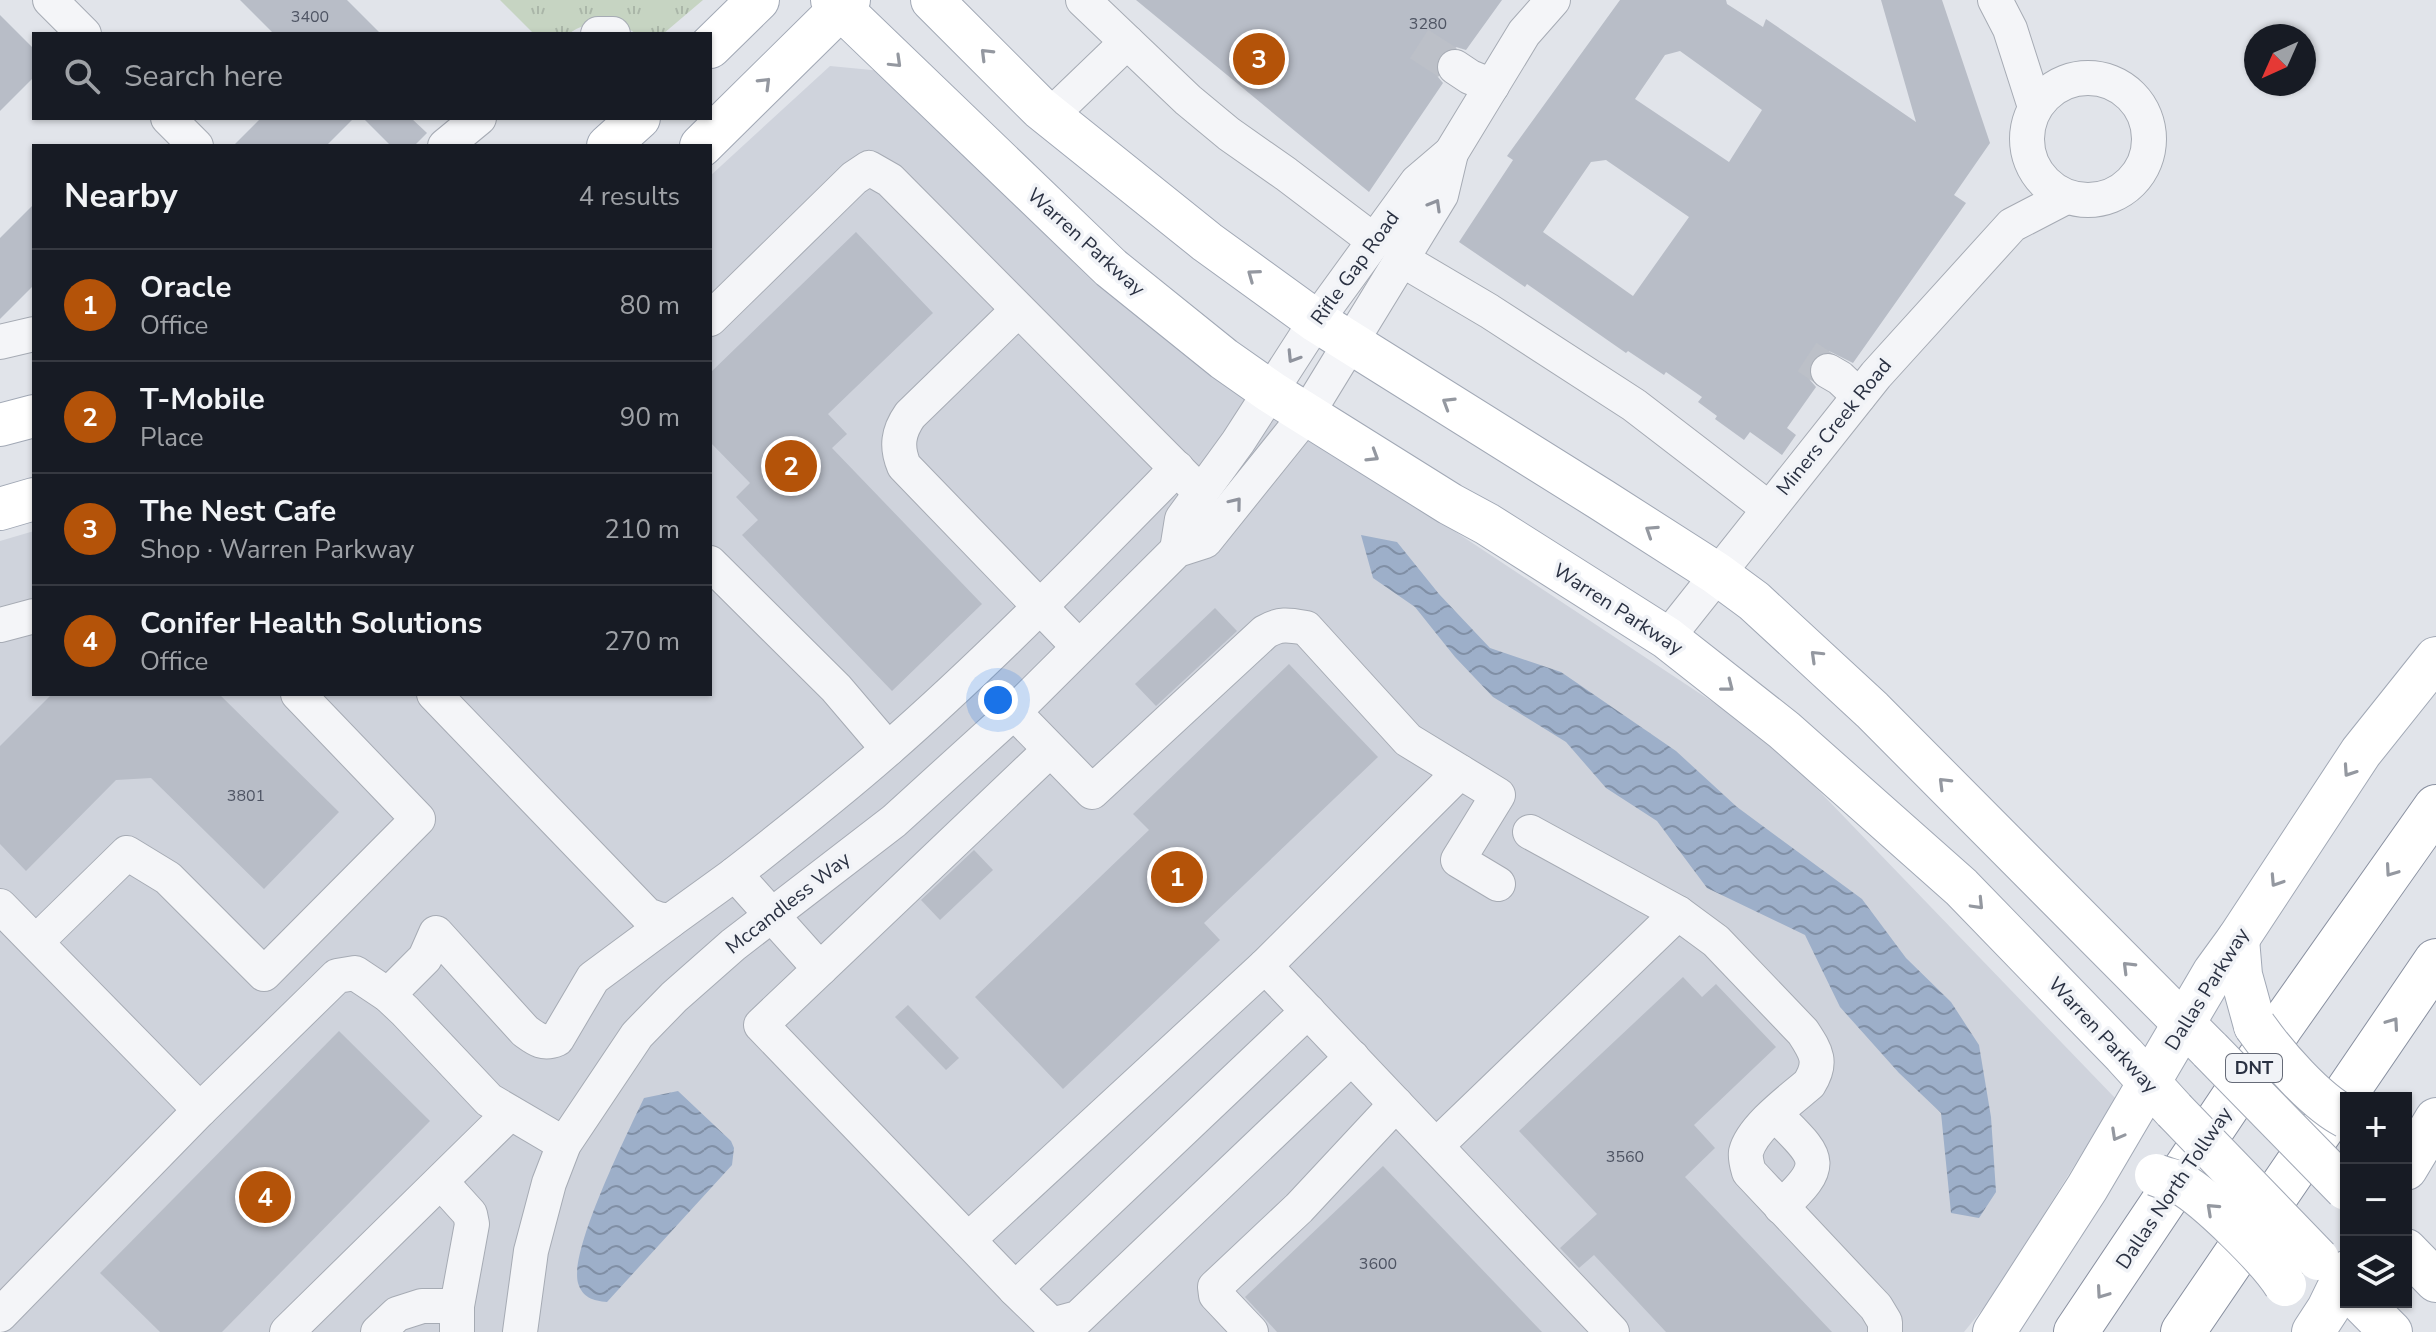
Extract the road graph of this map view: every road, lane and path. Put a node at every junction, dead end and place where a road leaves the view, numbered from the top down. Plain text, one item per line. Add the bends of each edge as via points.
1 (50, 0) edge
2 (758, 0) edge
3 (932, 0) edge
4 (1083, 0) edge
5 (1553, 0) edge
6 (840, 3) edge
7 (2002, 15) edge
8 (82, 32) edge
9 (1127, 42) junction
10 (712, 45) edge
11 (1455, 67) tunnel mouth
12 (2070, 80) junction
13 (1492, 86) junction
14 (2035, 107) junction
15 (1050, 116) junction
16 (170, 120) edge
17 (477, 120) edge
18 (637, 120) edge
19 (194, 144) edge
20 (447, 144) edge
21 (610, 144) edge
22 (703, 144) edge
23 (1451, 153) junction
24 (2034, 169) junction
25 (2066, 197) junction
26 (2012, 225) junction
27 (1373, 240) junction
28 (1401, 259) junction
29 (1018, 310) junction
30 (712, 317) edge
31 (1333, 332) junction
32 (32, 334) edge
33 (0, 342) edge
34 (1828, 371) tunnel mouth
35 (1271, 392) junction
36 (1859, 396) junction
37 (1307, 414) junction
38 (32, 417) edge
39 (0, 425) edge
40 (1177, 468) junction
41 (1201, 493) junction
42 (32, 500) edge
43 (1768, 508) junction
44 (0, 509) edge
45 (1177, 550) junction
46 (712, 565) edge
47 (1716, 573) junction
48 (1041, 607) junction
49 (32, 617) edge
50 (0, 625) edge
51 (1667, 638) junction
52 (1078, 646) junction
53 (2436, 658) edge
54 (300, 696) edge
55 (436, 696) edge
56 (1014, 712) junction
57 (888, 749) junction
58 (1050, 750) junction
59 (1460, 772) junction
60 (2436, 807) edge
61 (1530, 832) dead end
62 (735, 874) junction
63 (1498, 884) dead end
64 (1678, 913) junction
65 (772, 914) junction
66 (670, 921) junction
67 (14, 931) edge
68 (2238, 939) junction
69 (2436, 961) edge
70 (1265, 966) junction
71 (820, 969) junction
72 (264, 974) junction
73 (388, 995) junction
74 (301, 1011) junction
75 (1308, 1011) junction
76 (2197, 1036) junction
77 (1352, 1057) junction
78 (2436, 1093) edge
79 (2161, 1096) junction
80 (1396, 1104) junction
81 (2412, 1107) edge
82 (200, 1110) junction
83 (510, 1113) junction
84 (1775, 1114) junction
85 (2340, 1114) edge
86 (2436, 1119) edge
87 (564, 1144) junction
88 (1436, 1146) junction
89 (2409, 1164) edge
90 (441, 1182) junction
91 (2340, 1183) edge
92 (2087, 1188) junction
93 (1781, 1207) junction
94 (968, 1240) junction
95 (2412, 1256) edge
96 (2231, 1263) junction
97 (2340, 1278) edge
98 (2436, 1281) edge
99 (2340, 1284) edge
100 (1015, 1289) junction
101 (2368, 1308) edge
102 (0, 1315) edge
103 (457, 1319) edge
104 (287, 1332) edge
105 (378, 1332) edge
106 (520, 1332) edge
107 (1251, 1332) edge
108 (1612, 1332) edge
109 (1885, 1332) edge
110 (1994, 1332) edge
111 (2076, 1332) edge
112 (2183, 1332) edge
113 (2201, 1332) edge
114 (2297, 1332) edge
115 (2313, 1332) edge
116 (2391, 1332) edge

1 - 8 street
2 - 10 main road
15 -> 3 main road
4 - 9 street
5 - 13 street, Rifle Gap Road via 1524,33
22 -> 6 main road
6 -> 35 main road, Warren Parkway via 1111,268
7 - 12 street
7 - 14 street
9 - 15 street
9 - 27 street via 1229,134
11 - 13 street
12 - 14 street
12 - 25 street via 2087,77 2122,87 2145,115 2150,132 2143,168 2119,193 2102,200
13 - 23 street, Rifle Gap Road
14 - 24 street via 2027,127
31 -> 15 main road via 1207,242
16 - 19 street
17 - 20 street
18 - 21 main road
23 - 27 street, Rifle Gap Road via 1417,182
28 -> 23 street, Rifle Gap Road via 1441,195
24 - 25 street
24 - 26 street, Miners Creek Road
25 - 26 street, Miners Creek Road
26 - 36 street, Miners Creek Road
27 - 31 street, Rifle Gap Road
28 - 31 street, Rifle Gap Road
28 - 43 street via 1634,405
29 - 30 street via 890,180 869,168
29 - 40 street
29 - 48 street via 910,415 898,452 904,466
31 -> 35 street, Rifle Gap Road
31 - 37 street, Rifle Gap Road
47 -> 31 main road
32 - 33 street
34 - 36 street
35 - 37 main road, Warren Parkway
35 - 41 street
36 - 43 street, Miners Creek Road
45 -> 37 street, Mccandless Way via 1205,541
37 -> 51 main road, Warren Parkway
38 - 39 main road
40 - 41 street
40 - 48 street
41 - 45 street via 1182,519
42 - 44 main road
43 - 47 street, Miners Creek Road
45 - 52 street, Mccandless Way
46 - 57 street via 836,688
47 - 51 street, Miners Creek Road
76 -> 47 main road via 1861,699
48 - 52 street
48 - 57 street
49 - 50 street
51 -> 79 main road, Warren Parkway via 1784,730 1961,887
52 - 56 street, Mccandless Way
53 -> 68 main road, Dallas Parkway via 2361,752
54 - 72 street via 418,819
55 - 66 street via 647,915
56 - 58 street
56 - 65 street, Mccandless Way via 894,821
57 - 62 street
58 - 59 street via 1092,792 1265,632 1287,624 1306,628 1408,740
58 - 71 street
59 - 63 street via 1498,795 1458,860
59 - 70 street
60 -> 111 highway, Dallas North Tollway / DNT
61 - 64 street
62 - 65 street
62 - 66 street
64 - 84 street via 1716,941 1813,1047 1818,1064 1809,1084
64 - 88 street
65 - 71 street
65 - 87 street, Mccandless Way via 637,1035
66 - 73 street via 593,978 557,1039 549,1043 525,1031 436,933 425,958
67 - 72 street via 127,853 168,878
67 - 82 street
68 - 76 main road, Dallas Parkway via 2214,972
68 - 85 main road, bridge via 2255,1026
96 -> 69 highway
70 - 75 street
70 - 94 street
71 - 94 street via 761,1025
72 - 74 street
73 - 74 street via 355,973 337,976
73 - 83 street via 489,1100
74 - 82 street
75 - 77 street
75 - 100 street
76 - 79 main road, Dallas Parkway
76 - 91 main road, bridge
77 - 80 street
77 - 100 street via 1078,1318 1052,1325
78 - 81 main road
79 -> 92 main road, Dallas Parkway
79 - 97 main road, Warren Parkway, bridge
80 - 88 street
80 - 107 street via 1304,1222 1215,1287 1216,1295
82 - 102 street
83 - 87 street
83 - 90 street
84 - 93 street via 1757,1132 1745,1156 1749,1172
84 - 93 street via 1812,1154 1813,1165 1803,1186
86 - 89 main road
87 - 106 street, Mccandless Way via 531,1251
88 - 108 street
90 - 103 street via 470,1214 472,1224
90 - 104 street
92 - 110 main road, Dallas Parkway
114 -> 92 main road, bridge via 2293,1304 2276,1269 2179,1183 2156,1175 2128,1176
93 - 109 street via 1881,1313
94 - 100 street
95 - 98 main road
96 - 112 highway
96 - 113 highway
99 - 115 main road
101 - 116 main road, Warren Parkway
103 - 105 street via 422,1306 397,1314

